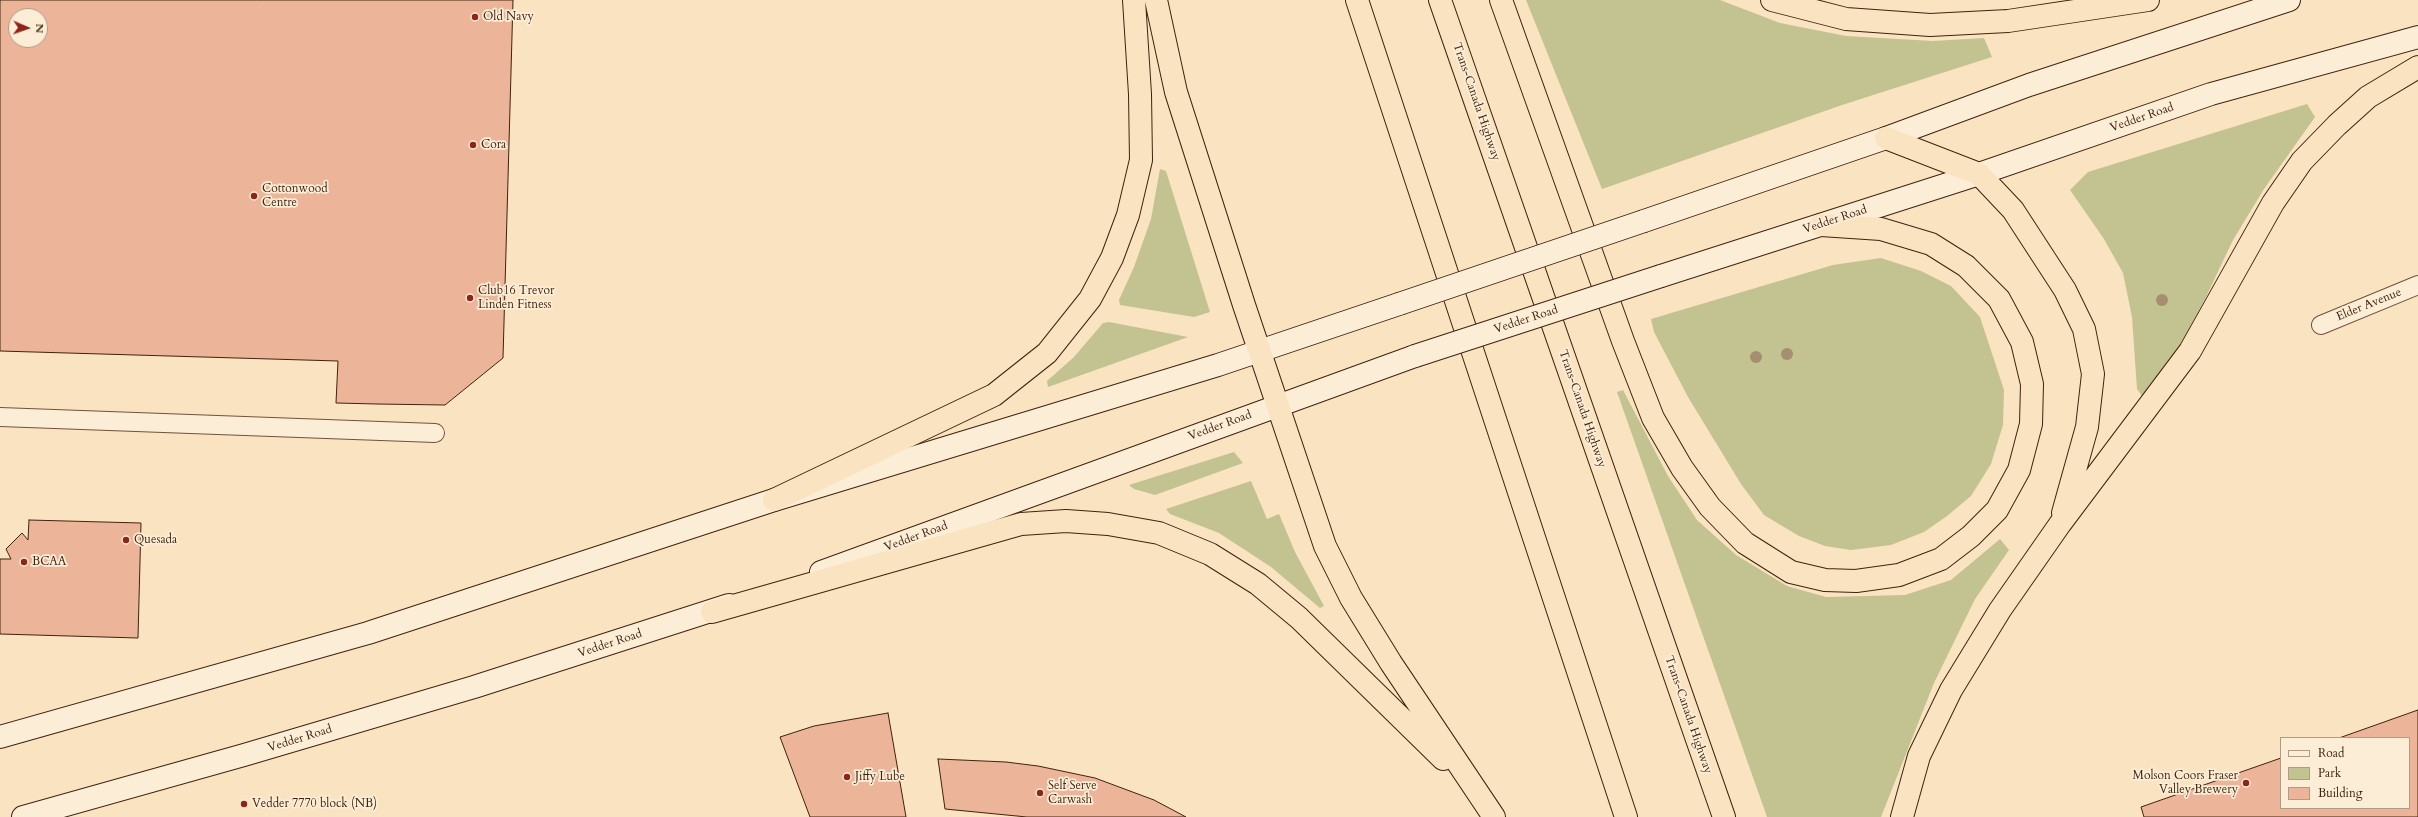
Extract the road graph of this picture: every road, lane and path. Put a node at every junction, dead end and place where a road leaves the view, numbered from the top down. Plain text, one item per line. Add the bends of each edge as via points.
1 (1134, 0) edge
2 (1156, 0) edge
3 (1357, 0) edge
4 (1440, 0) edge
5 (1501, 0) edge
6 (1772, 0) edge
7 (2148, 0) edge
8 (2289, 0) edge
9 (2418, 37) edge
10 (2418, 67) edge
11 (1886, 138) junction
12 (1979, 174) junction
13 (1821, 225) junction
14 (2418, 285) edge
15 (2321, 325) dead end
16 (1259, 351) junction
17 (1277, 405) junction
18 (0, 417) edge
19 (435, 433) dead end
20 (774, 500) junction
21 (2060, 524) junction
22 (712, 612) junction
23 (0, 737) edge
24 (1474, 790) junction
25 (23, 817) edge
26 (1494, 817) edge
27 (1626, 817) edge
28 (1724, 817) edge
29 (1902, 817) edge

1 - 20 highway via 1141,160 1120,237 1090,299 1047,353 994,395
2 - 16 highway via 1176,92
3 - 27 highway
4 - 28 highway, Trans-Canada Highway
5 - 13 highway via 1653,418 1682,468 1710,507 1745,543 1791,572 1825,580 1856,581 1900,575 1940,559 1971,536 1997,510 2019,470 2031,424 2032,384 2022,342 1999,299 1966,266 1931,244 1881,229
6 - 7 highway via 1846,19 1930,25 2008,21
8 - 11 main road via 2029,85
9 - 12 main road, Vedder Road via 2211,94
10 - 21 highway via 2368,97 2337,124 2302,161 2273,203 2190,352
11 - 12 highway
11 - 16 main road, bridge
12 - 13 main road, Vedder Road
12 - 21 highway via 2013,210 2065,290 2084,329 2093,374 2087,427
13 - 17 main road, Vedder Road, bridge via 1415,356
14 - 15 lane, Elder Avenue
16 - 17 highway
16 - 20 main road
17 - 22 main road, Vedder Road
17 - 24 highway via 1325,546 1351,598
18 - 19 lane
20 - 23 main road via 368,633
21 - 29 highway via 2000,610 1951,690 1919,756
22 - 24 highway via 1021,524 1066,521 1108,524 1159,533 1210,554 1264,589 1299,618
22 - 25 main road, Vedder Road via 458,692
24 - 26 highway

